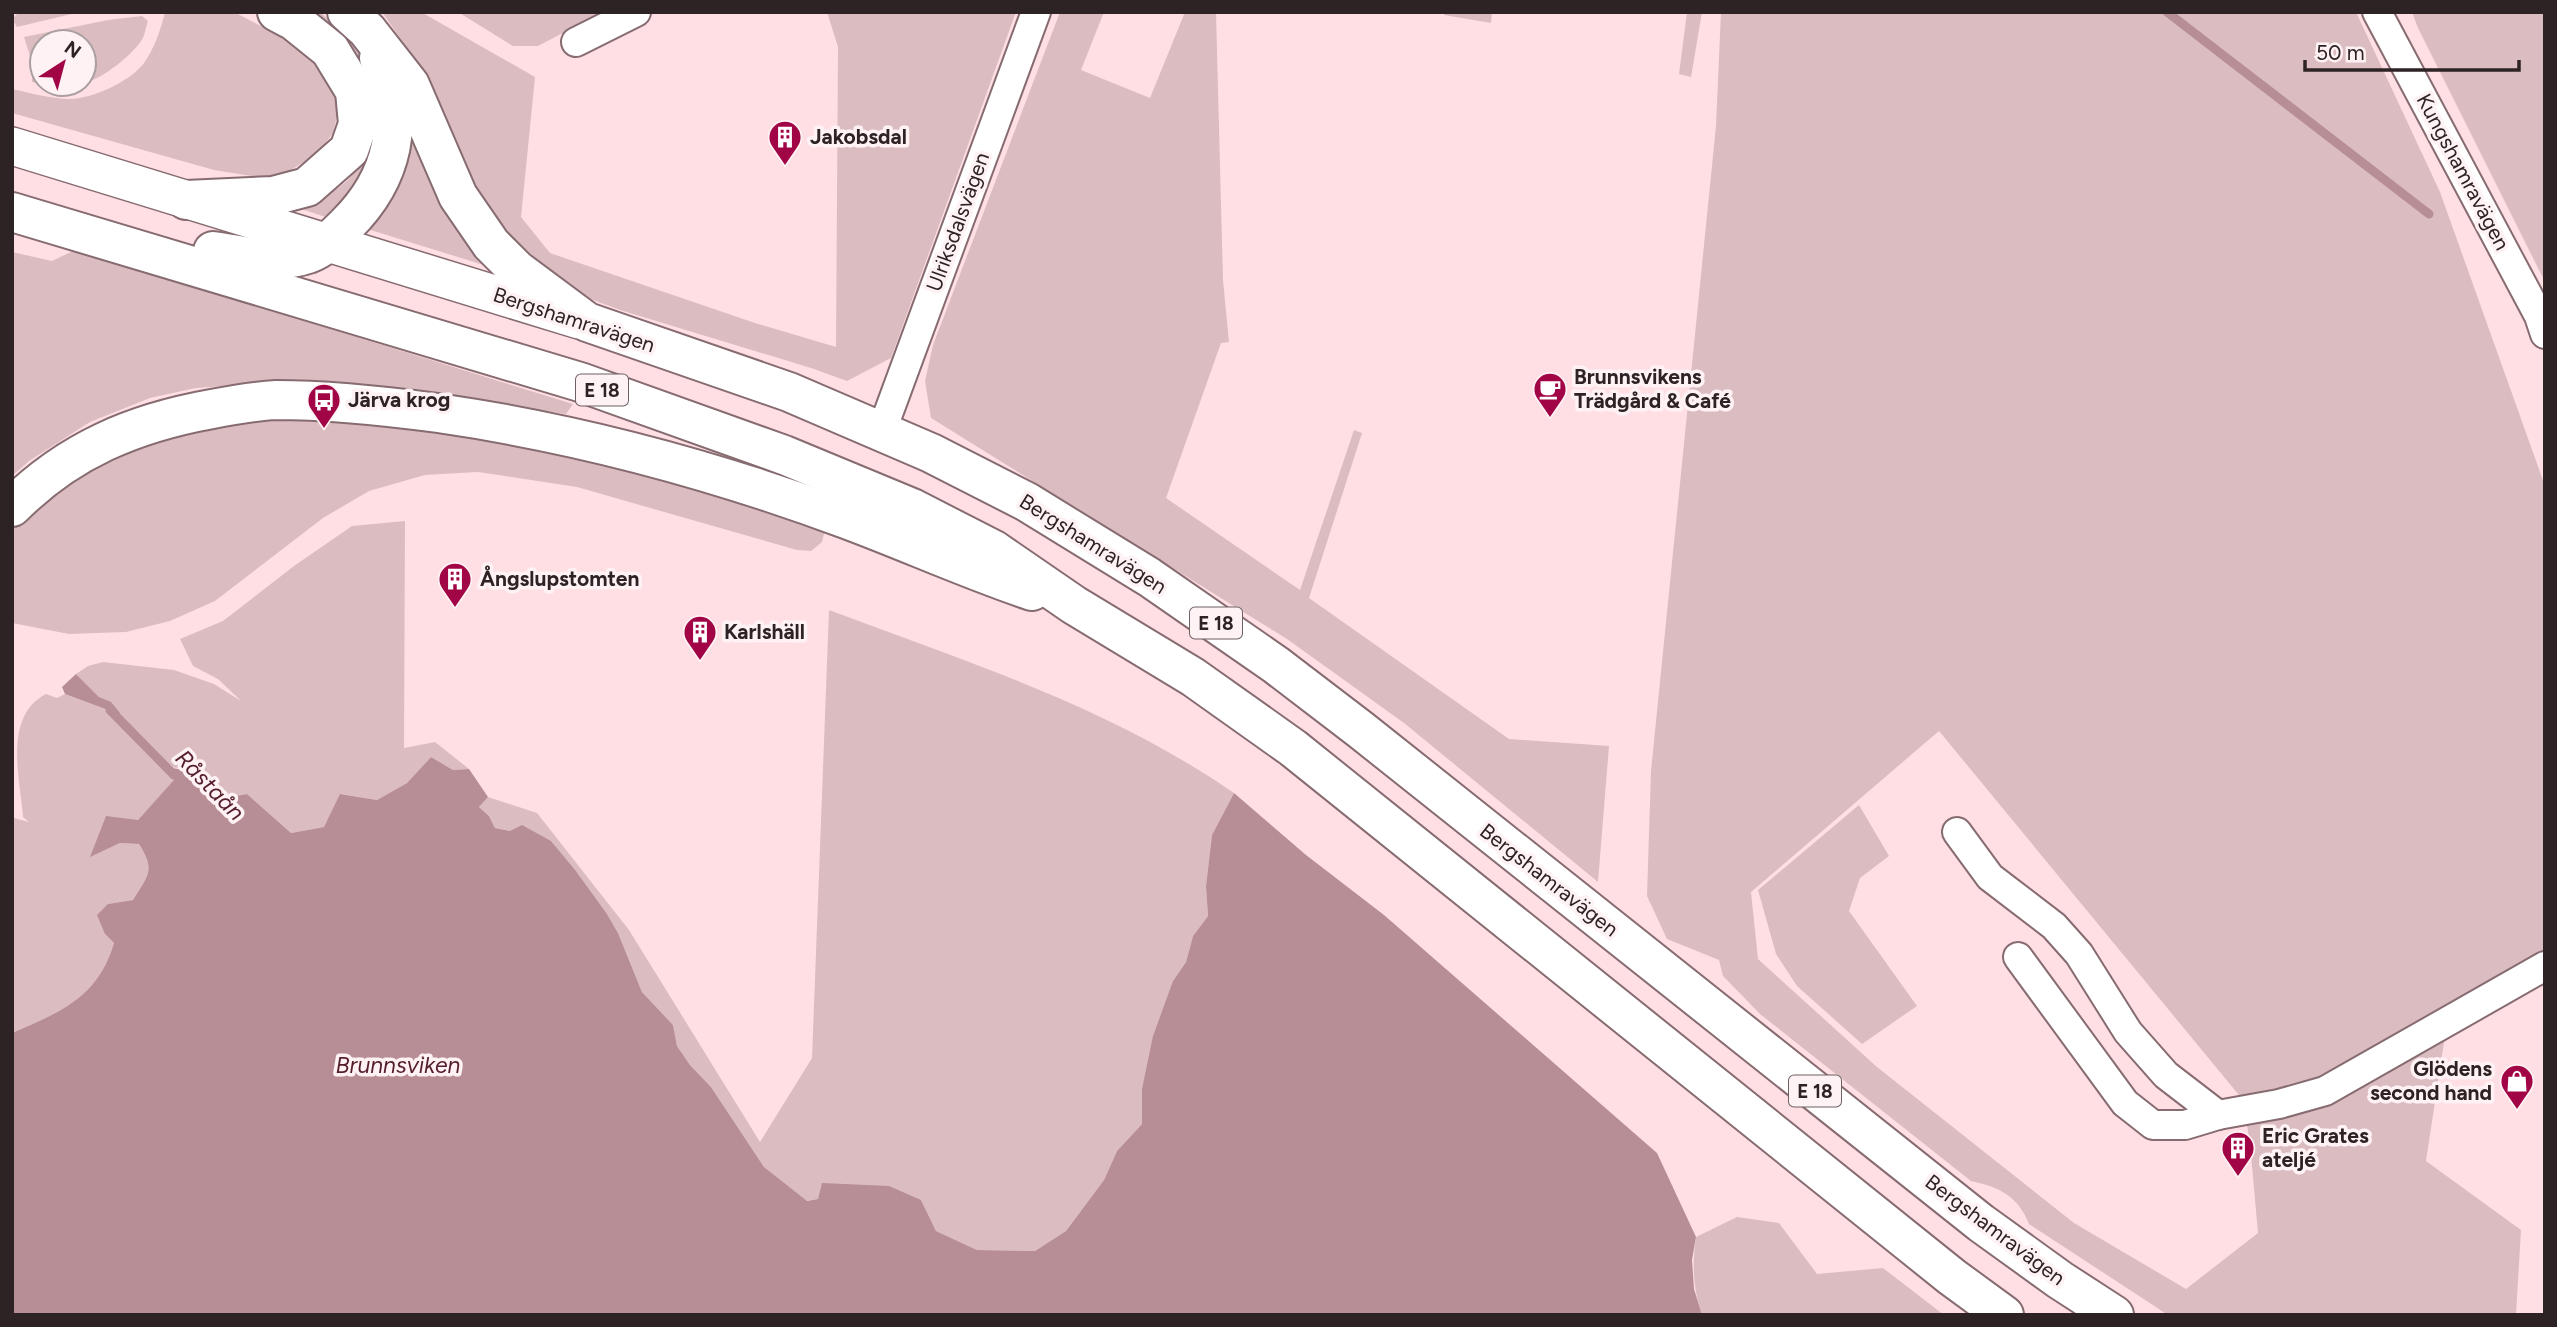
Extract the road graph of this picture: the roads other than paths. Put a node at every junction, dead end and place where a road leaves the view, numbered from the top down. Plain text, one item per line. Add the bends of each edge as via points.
1 (276, 12) edge
2 (636, 12) edge
3 (1036, 12) edge
4 (2377, 12) edge
5 (357, 21) edge
6 (576, 42) dead end
7 (12, 146) edge
8 (186, 200) junction
9 (12, 212) edge
10 (103, 239) junction
11 (327, 244) junction
12 (587, 322) junction
13 (2545, 334) edge
14 (881, 433) junction
15 (12, 507) edge
16 (1074, 605) junction
17 (1958, 832) dead end
18 (2018, 957) dead end
19 (2545, 966) edge
20 (2218, 1115) junction
21 (2004, 1315) edge
22 (2114, 1315) edge

1 - 8 highway via 330,50 355,91 358,124 349,150 307,187 273,196
2 - 6 street
3 - 14 street, Ulriksdalsvägen
4 - 13 street, Kungshamravägen
5 - 11 highway via 383,66 394,133 388,163 374,192
5 - 12 highway, E 18 via 410,85 458,196 491,244 517,270
7 - 8 main road, Bergshamravägen
8 - 11 main road, Bergshamravägen
9 - 10 highway, E 18
10 - 11 highway via 263,260 308,254
10 - 16 highway, E 18 via 580,382 784,455 912,508 994,550
11 - 12 main road, Bergshamravägen
12 - 14 highway, Bergshamravägen / E 18 via 789,392
14 - 22 highway, Bergshamravägen / E 18 via 1027,502 1149,577 1276,665 1981,1223
15 - 16 highway via 32,487 89,448 170,416 275,400 377,405 506,423 723,478
16 - 21 highway, E 18 via 1193,677 1293,748
17 - 20 street via 1990,877 2054,926 2079,954 2128,1032 2165,1075
18 - 20 street via 2125,1103 2153,1125 2185,1125
19 - 20 street via 2325,1091

